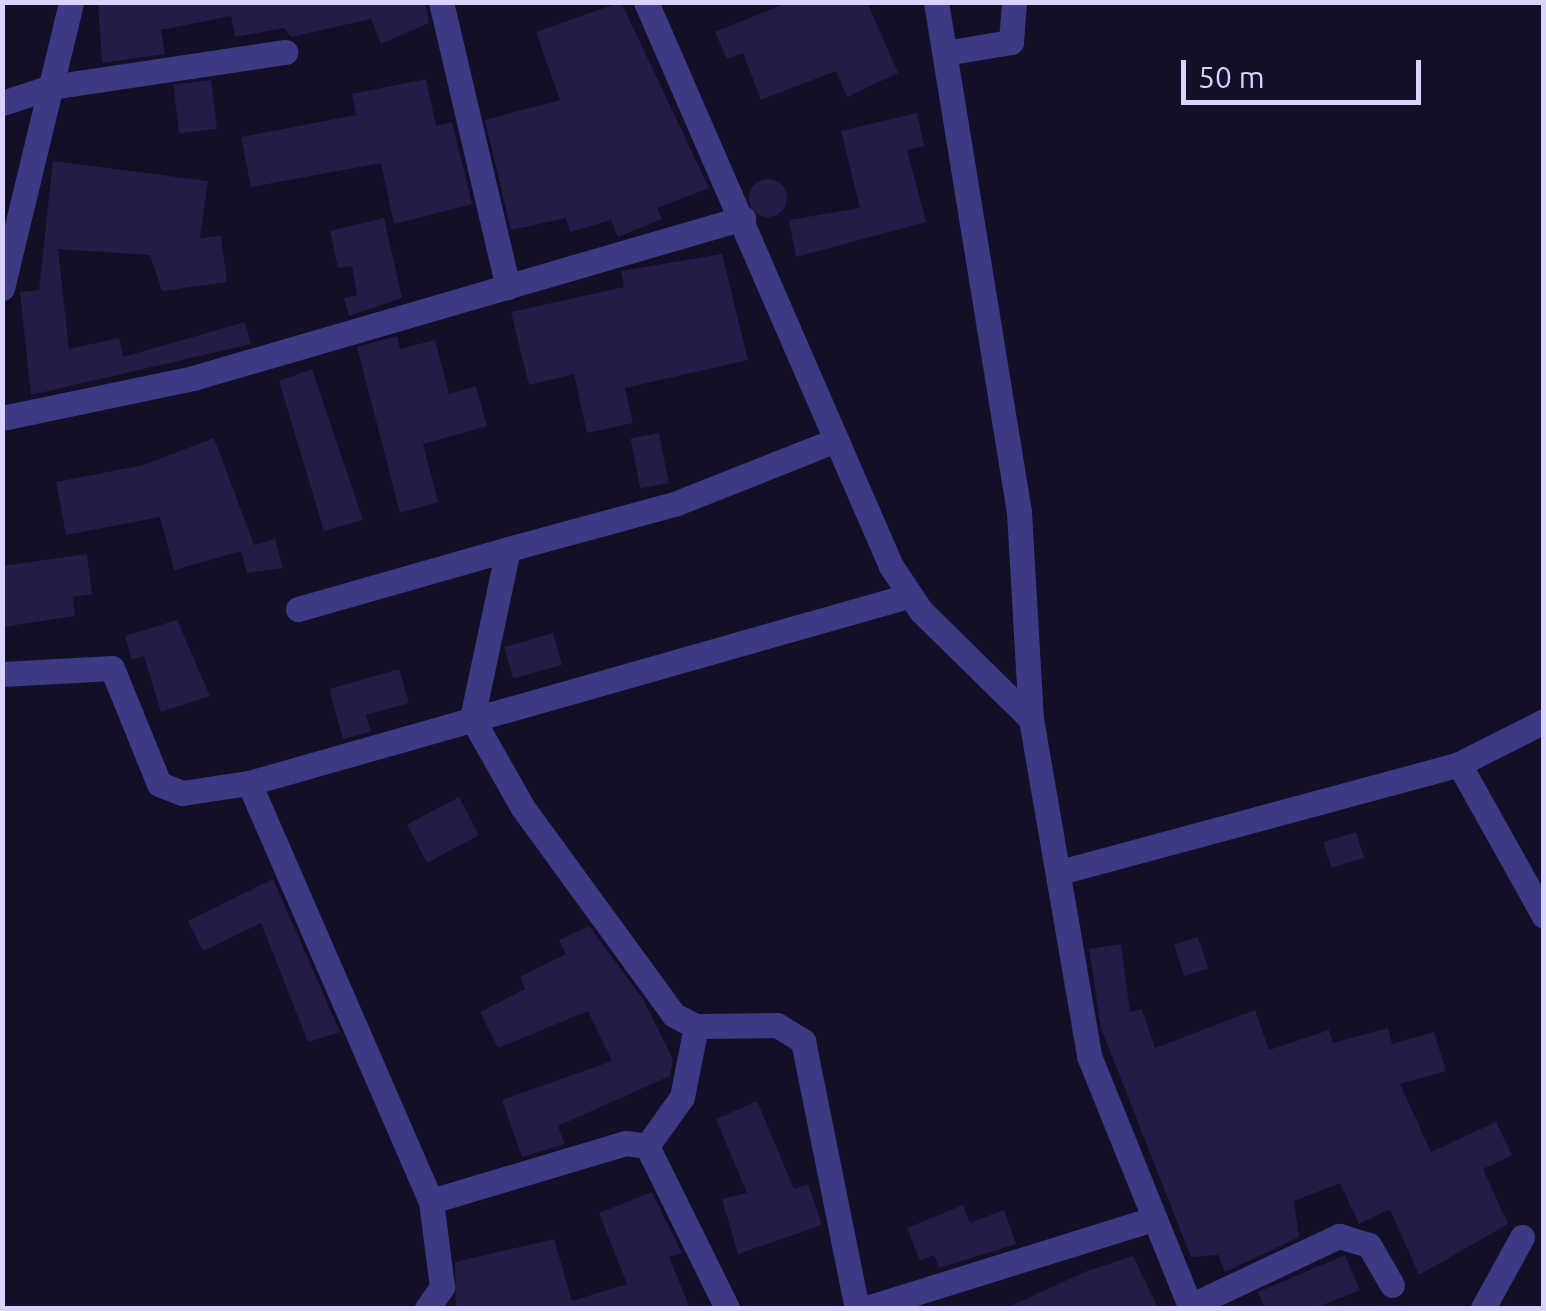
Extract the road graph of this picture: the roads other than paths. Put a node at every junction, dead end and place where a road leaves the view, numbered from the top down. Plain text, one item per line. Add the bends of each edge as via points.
1 (71, 2) edge
2 (441, 2) edge
3 (646, 2) edge
4 (936, 2) edge
5 (1014, 2) edge
6 (285, 52) dead end
7 (945, 53) junction
8 (51, 88) junction
9 (2, 104) edge
10 (743, 218) junction
11 (508, 287) junction
12 (2, 288) edge
13 (2, 418) edge
14 (836, 440) junction
15 (508, 549) junction
16 (908, 596) junction
17 (298, 609) dead end
18 (2, 674) edge
19 (472, 718) junction
20 (1031, 719) junction
21 (1544, 721) edge
22 (1459, 764) junction
23 (249, 783) junction
24 (1060, 872) junction
25 (1544, 916) edge
26 (696, 1026) junction
27 (647, 1146) junction
28 (431, 1201) junction
29 (1152, 1219) junction
30 (1522, 1237) dead end
31 (1392, 1285) dead end
32 (1191, 1307) edge
33 (427, 1308) edge
34 (727, 1308) edge
35 (857, 1308) edge
36 (868, 1308) edge
37 (1483, 1308) edge

1 - 8 street
2 - 11 street
3 - 10 street
4 - 7 street
5 - 7 street via 1012,42
6 - 8 street
7 - 20 street via 1019,512
8 - 9 street
8 - 12 street
10 - 11 street
10 - 14 street
11 - 13 street via 193,378
14 - 15 street via 674,504
14 - 16 street
15 - 17 street
15 - 19 street
16 - 19 street
16 - 20 street
18 - 23 street via 106,665 159,784 182,793
19 - 23 street
19 - 26 street via 523,808 652,990
20 - 24 street
21 - 22 street
22 - 24 street
22 - 25 street
23 - 28 street
24 - 29 street via 1089,1056
26 - 27 street via 686,1088
26 - 35 street via 777,1025 803,1042
27 - 28 street via 626,1143
27 - 34 street
28 - 33 street via 442,1287
29 - 32 street
29 - 36 street
30 - 37 street
31 - 32 street via 1369,1245 1338,1236

